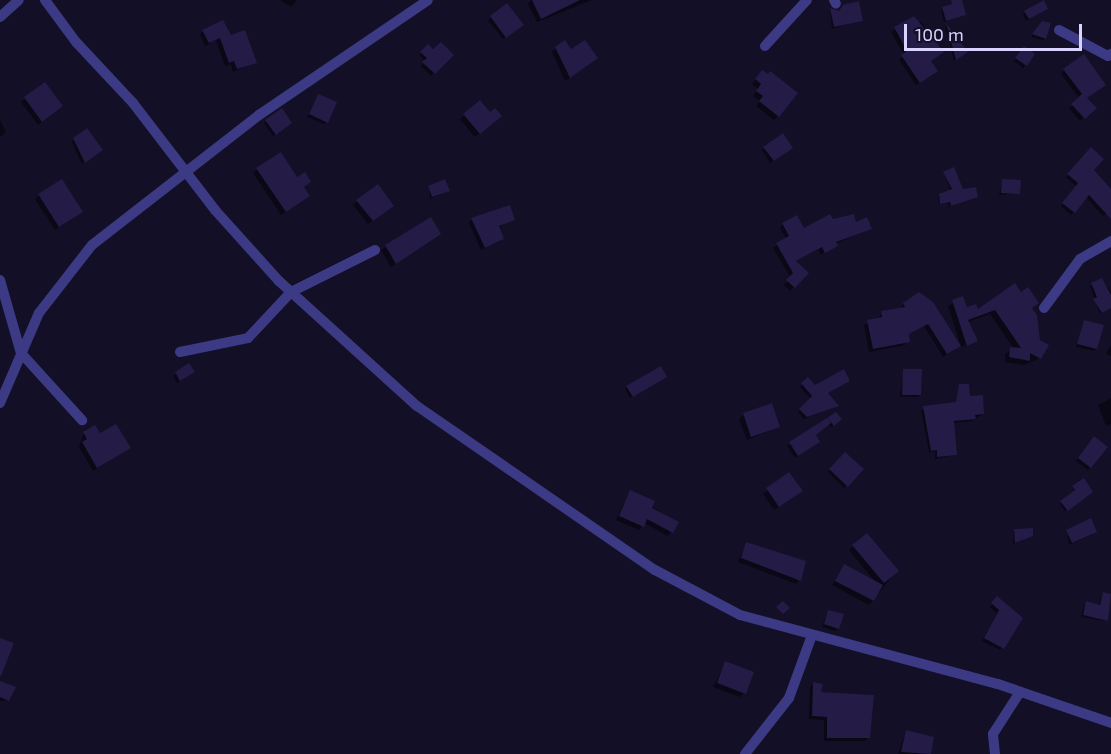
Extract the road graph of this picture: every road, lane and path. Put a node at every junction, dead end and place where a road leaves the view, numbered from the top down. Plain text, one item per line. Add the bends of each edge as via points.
1 (20, 0) edge
2 (45, 0) edge
3 (428, 0) edge
4 (807, 0) edge
5 (0, 17) edge
6 (1059, 30) dead end
7 (765, 46) dead end
8 (1111, 54) edge
9 (189, 172) junction
10 (1111, 241) edge
11 (375, 250) dead end
12 (0, 280) edge
13 (291, 292) junction
14 (1044, 308) dead end
15 (180, 352) dead end
16 (21, 353) junction
17 (0, 403) edge
18 (82, 420) dead end
19 (812, 635) junction
20 (1020, 692) junction
21 (1111, 723) edge
22 (745, 754) edge
23 (995, 754) edge

1 - 5 street
2 - 9 street
3 - 9 street via 259,115
4 - 7 street
6 - 8 street via 1108,56
9 - 13 street via 215,210
9 - 16 street via 92,245 39,313
10 - 14 street via 1080,259
11 - 13 street
12 - 16 street
13 - 15 street via 248,338
13 - 19 street via 417,406 655,570 740,615
16 - 17 street
16 - 18 street
19 - 20 street
19 - 22 street via 789,698
20 - 21 street
20 - 23 street via 993,734

